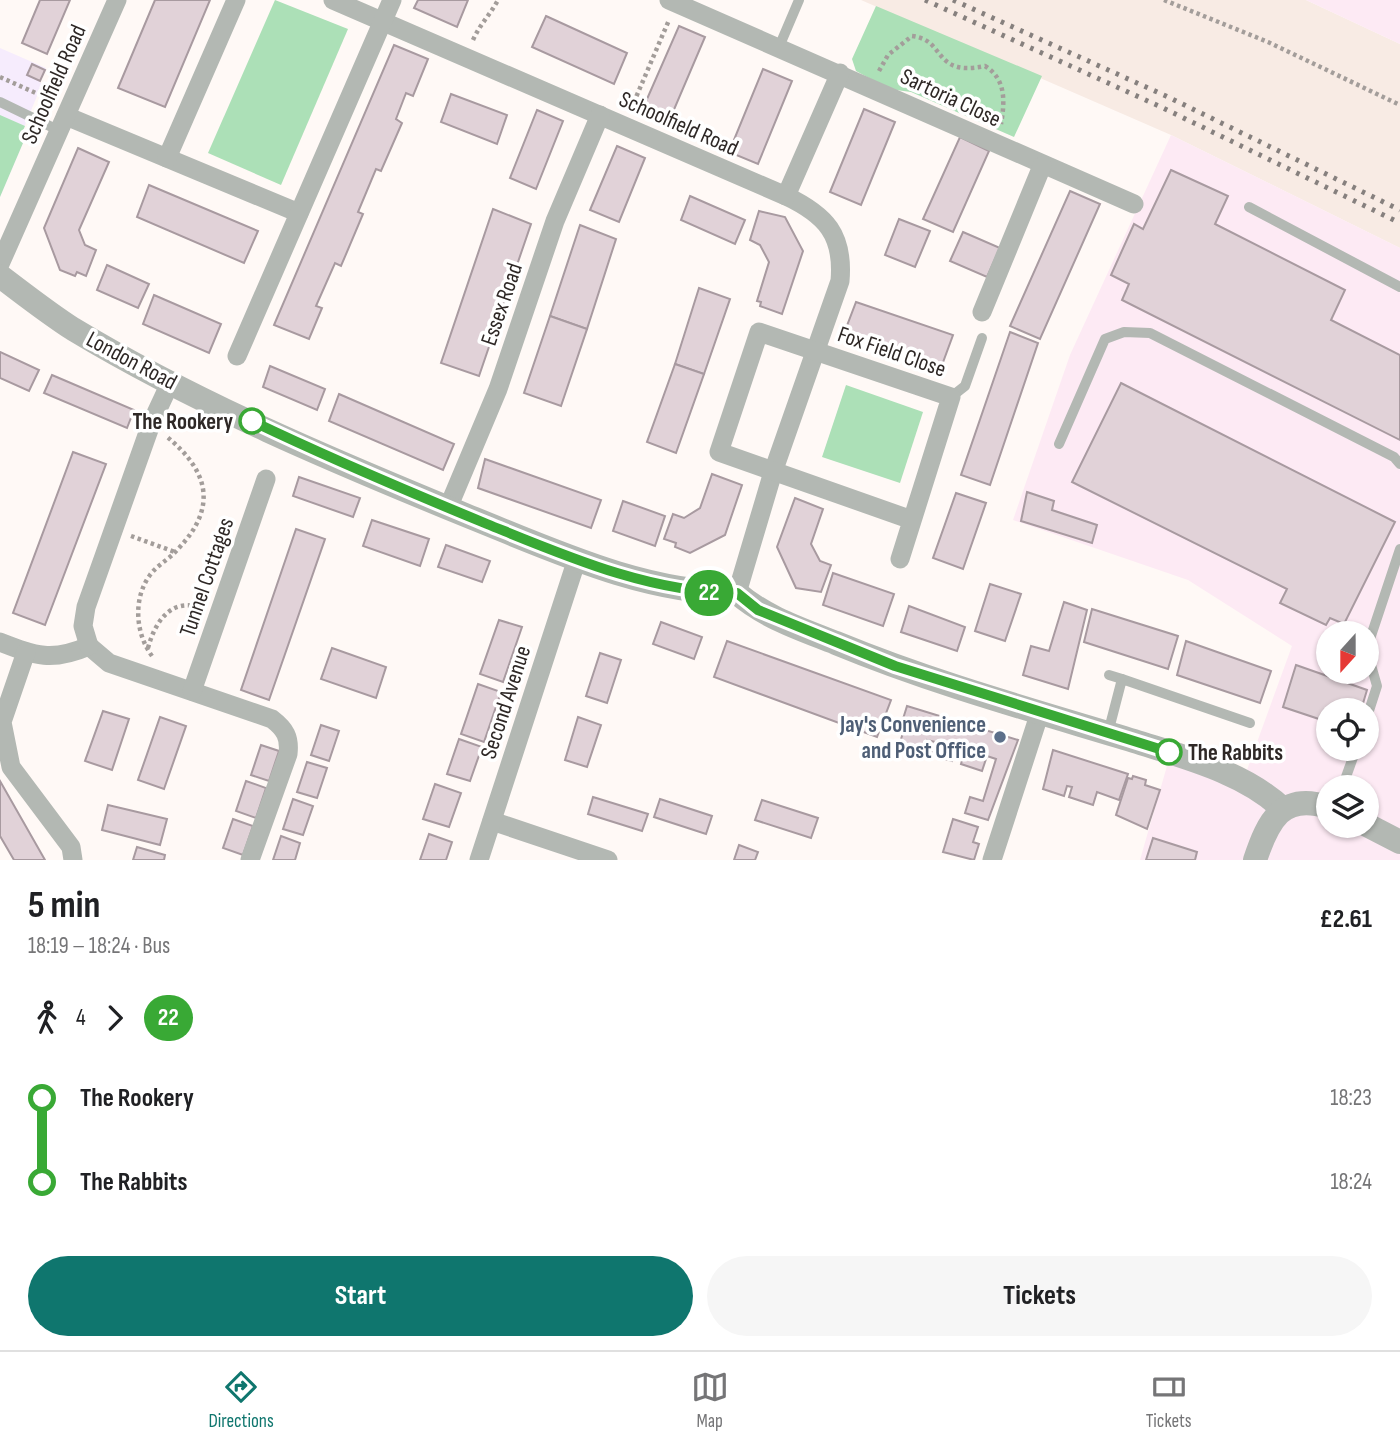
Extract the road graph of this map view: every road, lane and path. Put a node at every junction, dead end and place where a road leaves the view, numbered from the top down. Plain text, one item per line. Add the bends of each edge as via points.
1 (117, 0) edge
2 (236, 0) edge
3 (333, 0) edge
4 (392, 0) edge
5 (498, 0) edge
6 (799, 0) edge
7 (1164, 0) edge
8 (672, 2) edge
9 (383, 22) junction
10 (779, 47) junction
11 (466, 57) junction
12 (840, 73) junction
13 (0, 77) edge
14 (877, 90) junction
15 (38, 94) dead end
16 (0, 102) edge
17 (1400, 104) edge
18 (600, 115) junction
19 (63, 123) junction
20 (624, 125) junction
21 (996, 145) junction
22 (167, 158) junction
23 (1042, 166) junction
24 (786, 196) junction
25 (1134, 204) dead end
26 (1249, 207) dead end
27 (299, 213) junction
28 (0, 264) edge
29 (0, 276) edge
30 (1400, 287) edge
31 (982, 312) dead end
32 (982, 338) dead end
33 (814, 350) junction
34 (237, 356) dead end
35 (170, 381) junction
36 (951, 397) junction
37 (151, 424) junction
38 (1059, 444) dead end
39 (1400, 464) edge
40 (773, 472) junction
41 (266, 479) dead end
42 (448, 508) junction
43 (912, 520) junction
44 (114, 529) junction
45 (1400, 549) edge
46 (176, 552) junction
47 (577, 559) junction
48 (900, 559) dead end
49 (737, 593) junction
50 (219, 615) junction
51 (1376, 621) edge
52 (0, 642) edge
53 (89, 646) junction
54 (148, 649) junction
55 (26, 652) junction
56 (154, 658) dead end
57 (1109, 674) dead end
58 (1122, 679) junction
59 (192, 691) junction
60 (1040, 712) junction
61 (1250, 723) dead end
62 (1107, 733) junction
63 (1316, 804) edge
64 (1283, 809) junction
65 (492, 821) junction
66 (1379, 829) edge
67 (1398, 835) edge
68 (74, 860) edge
69 (250, 860) edge
70 (480, 860) edge
71 (608, 860) edge
72 (992, 860) edge
73 (1255, 860) edge

1 - 19 street, Schoolfield Road
2 - 22 street
3 - 9 street, Schoolfield Road
4 - 9 street
5 - 11 path via 481,22
6 - 10 lane
7 - 17 path via 1268,42
8 - 10 street, Sartoria Close
8 - 20 path
9 - 11 street, Schoolfield Road
9 - 27 street
10 - 12 street, Sartoria Close
11 - 18 street, Schoolfield Road
12 - 14 street, Sartoria Close
12 - 24 street
13 - 15 path
14 - 21 street, Sartoria Close
14 - 21 path via 888,55 912,36 924,37 953,66 965,70 985,66 995,72 1003,89
16 - 19 lane
18 - 20 street, Schoolfield Road
18 - 42 street, Essex Road via 555,221 498,389
19 - 22 street
19 - 28 street, Schoolfield Road
20 - 24 street, Schoolfield Road
21 - 23 street, Sartoria Close
22 - 27 street
23 - 25 street, Sartoria Close
23 - 31 street
24 - 33 street, Schoolfield Road via 826,221 841,254 840,281
26 - 30 lane
27 - 34 street
29 - 35 street, London Road via 73,328
32 - 36 lane via 965,386
33 - 36 street, Fox Field Close
33 - 40 street, Schoolfield Road
33 - 40 street via 759,332 719,452
35 - 37 street
35 - 42 street, London Road
36 - 43 street, Fox Field Close
37 - 44 street
37 - 46 path via 183,450 205,491 203,515
38 - 39 lane via 1105,340 1124,332 1150,333
40 - 43 street
40 - 49 street, Schoolfield Road
41 - 50 street, Tunnel Cottages
42 - 47 street, London Road
43 - 48 street, Fox Field Close
44 - 46 path
44 - 53 street via 86,607 83,626
45 - 51 lane
46 - 54 path via 142,587 138,608
47 - 49 street, London Road via 680,589
47 - 65 street, Second Avenue
49 - 60 street via 758,610 849,649
50 - 54 path via 190,604 178,606 164,614
50 - 59 street, Tunnel Cottages
52 - 55 street
53 - 55 street via 58,657
53 - 59 street via 108,663
54 - 56 path
55 - 68 street via 2,722 11,766 71,847
57 - 58 lane
58 - 61 lane
58 - 62 lane
59 - 69 street via 272,719 289,740
60 - 62 street
60 - 72 street
62 - 64 street via 1243,781
63 - 64 street via 1306,802
64 - 73 street via 1266,829
65 - 70 street, Second Avenue
65 - 71 street
66 - 67 street

